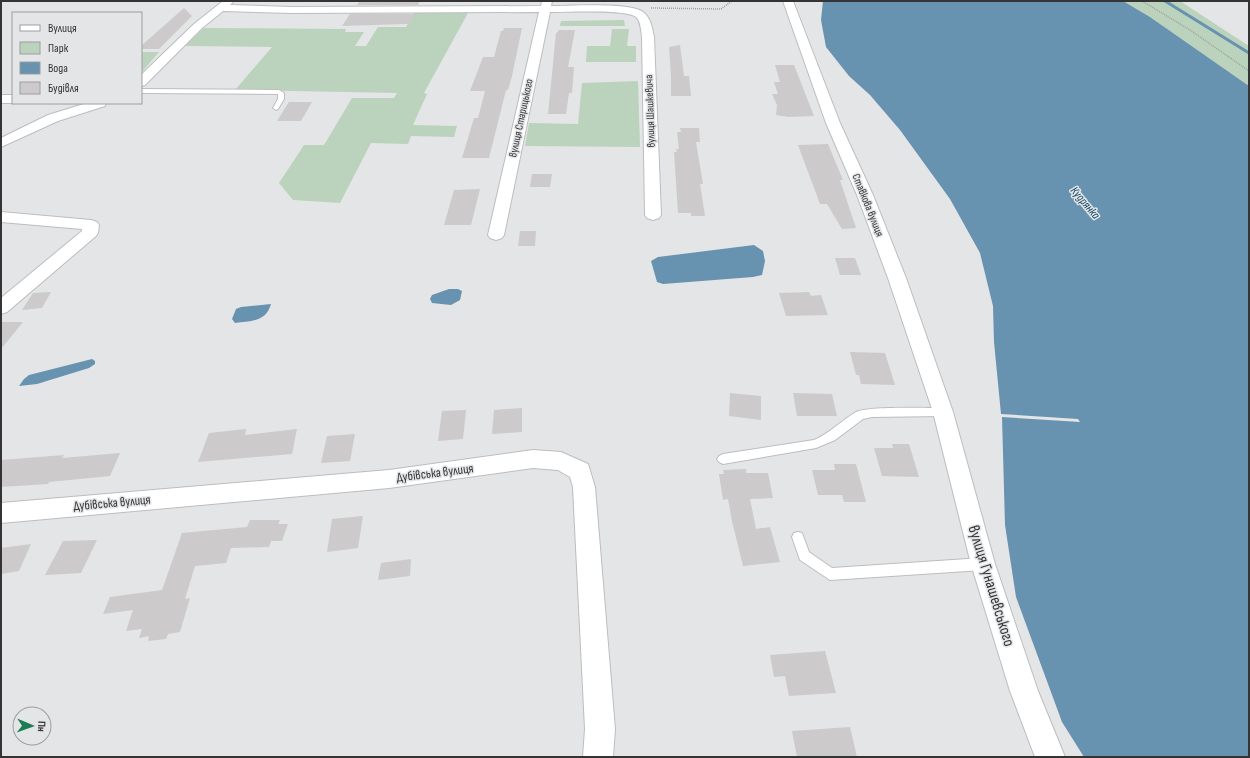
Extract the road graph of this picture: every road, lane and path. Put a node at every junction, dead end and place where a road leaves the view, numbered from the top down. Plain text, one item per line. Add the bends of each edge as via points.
1 (732, 1) edge
2 (788, 1) edge
3 (1142, 1) edge
4 (226, 4) edge
5 (388, 5) edge
6 (546, 6) edge
7 (642, 10) junction
8 (1249, 71) edge
9 (142, 81) edge
10 (142, 92) edge
11 (1, 99) edge
12 (12, 99) edge
13 (97, 104) edge
14 (276, 108) dead end
15 (1, 143) edge
16 (653, 214) dead end
17 (1, 217) edge
18 (496, 235) dead end
19 (1, 308) edge
20 (943, 412) junction
21 (723, 459) dead end
22 (1, 513) edge
23 (798, 537) dead end
24 (983, 564) junction
25 (598, 757) edge
26 (1050, 757) edge

1 - 7 path via 721,9
2 - 20 street, Ставкова вулиця via 833,123 865,195 897,278
3 - 8 path via 1190,30
4 - 5 street via 292,10
4 - 9 street via 198,26
5 - 6 street
6 - 7 street
6 - 18 street, вулиця Старицького
7 - 16 street, вулиця Шашкевича via 648,37
10 - 14 lane via 278,92 281,96
11 - 12 street
13 - 15 street via 53,118
17 - 19 street via 91,225 90,233
20 - 21 lane via 860,415 831,437 816,444
20 - 24 street, вулиця Гунашевського
22 - 25 street, Дубівська вулиця via 389,479 533,459 561,461 580,471 584,487 600,729
23 - 24 lane via 804,556 830,574
24 - 26 street, вулиця Гунашевського via 1024,691

